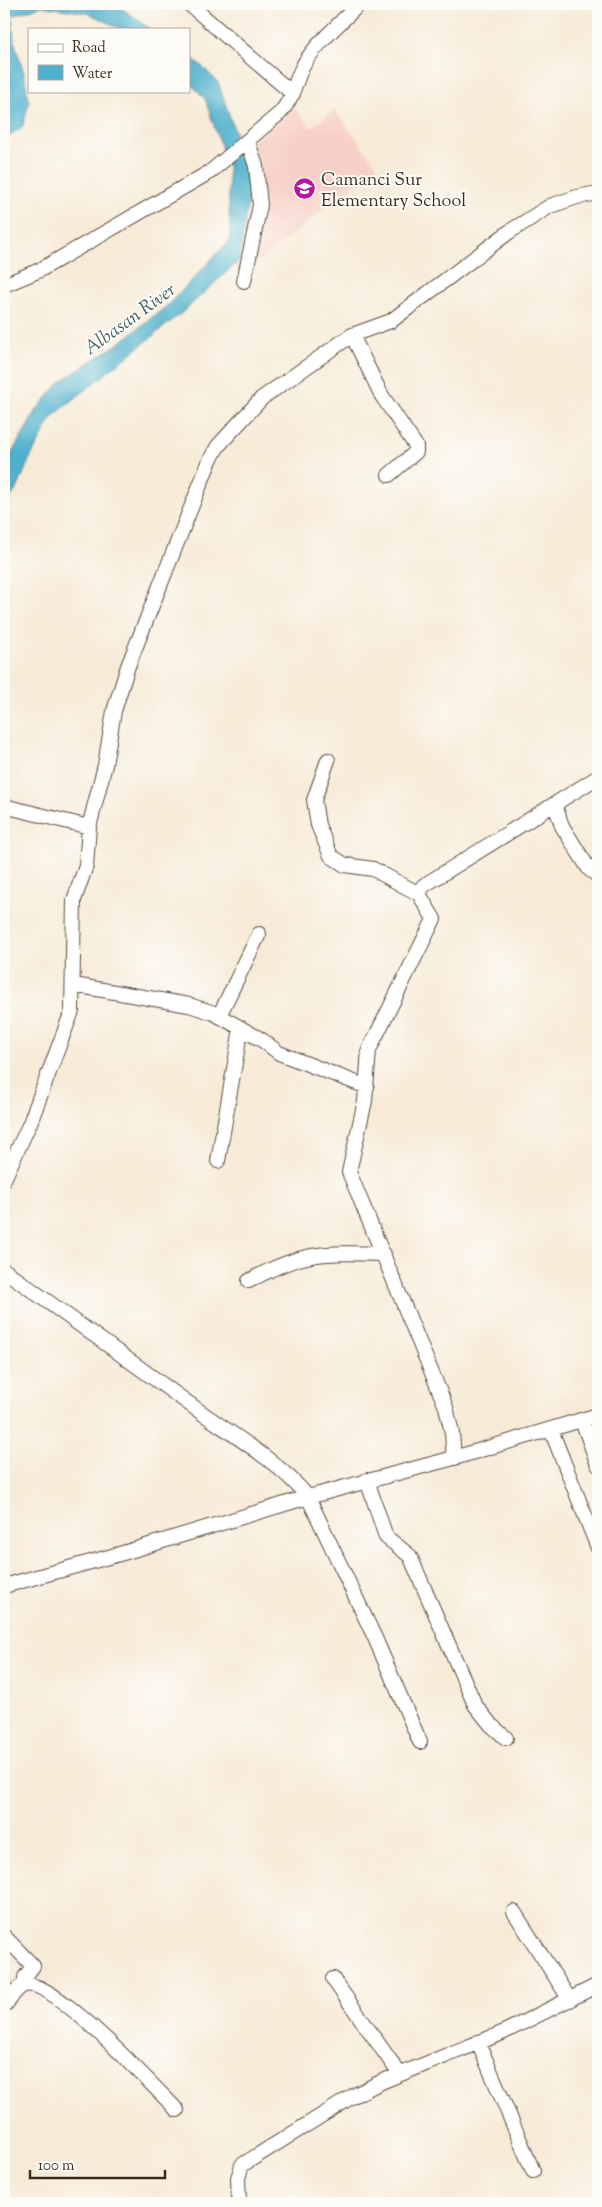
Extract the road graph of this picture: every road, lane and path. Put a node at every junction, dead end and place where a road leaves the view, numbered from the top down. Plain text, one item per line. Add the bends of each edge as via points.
1 (189, 4) edge
2 (359, 4) edge
3 (293, 94) junction
4 (248, 142) junction
5 (598, 193) edge
6 (244, 281) dead end
7 (4, 285) edge
8 (352, 335) junction
9 (389, 475) dead end
10 (328, 760) dead end
11 (598, 776) edge
12 (555, 805) junction
13 (4, 806) edge
14 (88, 827) junction
15 (598, 876) edge
16 (419, 894) junction
17 (259, 934) dead end
18 (74, 985) junction
19 (219, 1016) junction
20 (241, 1028) junction
21 (367, 1087) junction
22 (218, 1161) dead end
23 (4, 1179) edge
24 (384, 1254) junction
25 (4, 1270) edge
26 (249, 1281) dead end
27 (598, 1416) edge
28 (582, 1420) junction
29 (551, 1430) junction
30 (454, 1458) junction
31 (598, 1466) edge
32 (367, 1480) junction
33 (308, 1496) junction
34 (598, 1548) edge
35 (4, 1586) edge
36 (506, 1738) dead end
37 (420, 1742) dead end
38 (514, 1912) dead end
39 (4, 1936) edge
40 (333, 1979) dead end
41 (25, 1985) junction
42 (598, 1985) edge
43 (570, 2000) junction
44 (4, 2006) edge
45 (478, 2042) junction
46 (399, 2073) junction
47 (176, 2110) dead end
48 (533, 2171) dead end
49 (239, 2203) edge

1 - 3 street
2 - 3 street via 302,67
3 - 4 street via 280,114
4 - 6 street via 256,166 260,205
4 - 7 street via 210,172 40,270
5 - 8 street via 550,206 509,232 391,321
8 - 9 street via 382,396 416,446 416,452
8 - 14 street via 262,398 218,446 210,460 128,666
10 - 16 street via 314,800 318,825 331,856 345,865 373,869
11 - 12 street
12 - 15 street via 562,826 589,869
12 - 16 street via 423,886
13 - 14 street
14 - 18 street via 86,866 74,900
16 - 21 street via 434,919 369,1050
17 - 19 street
18 - 19 street via 189,1005
18 - 23 street via 72,1012 30,1123
19 - 20 street
20 - 21 street via 280,1053
20 - 22 street
21 - 24 street via 349,1172
24 - 26 street via 331,1252 308,1255 276,1266
24 - 30 street via 446,1407
25 - 33 street via 272,1462 292,1477
27 - 28 street
28 - 29 street
28 - 31 street
29 - 30 street
29 - 34 street
30 - 32 street
32 - 33 street
32 - 36 street via 386,1537 414,1563 475,1705
33 - 35 street
33 - 37 street
38 - 43 street
39 - 41 street via 32,1966 25,1977
40 - 46 street
41 - 44 street via 15,1990
41 - 47 street via 36,1984 110,2041
42 - 43 street
43 - 45 street
45 - 46 street
45 - 48 street
46 - 49 street via 353,2096 242,2165

